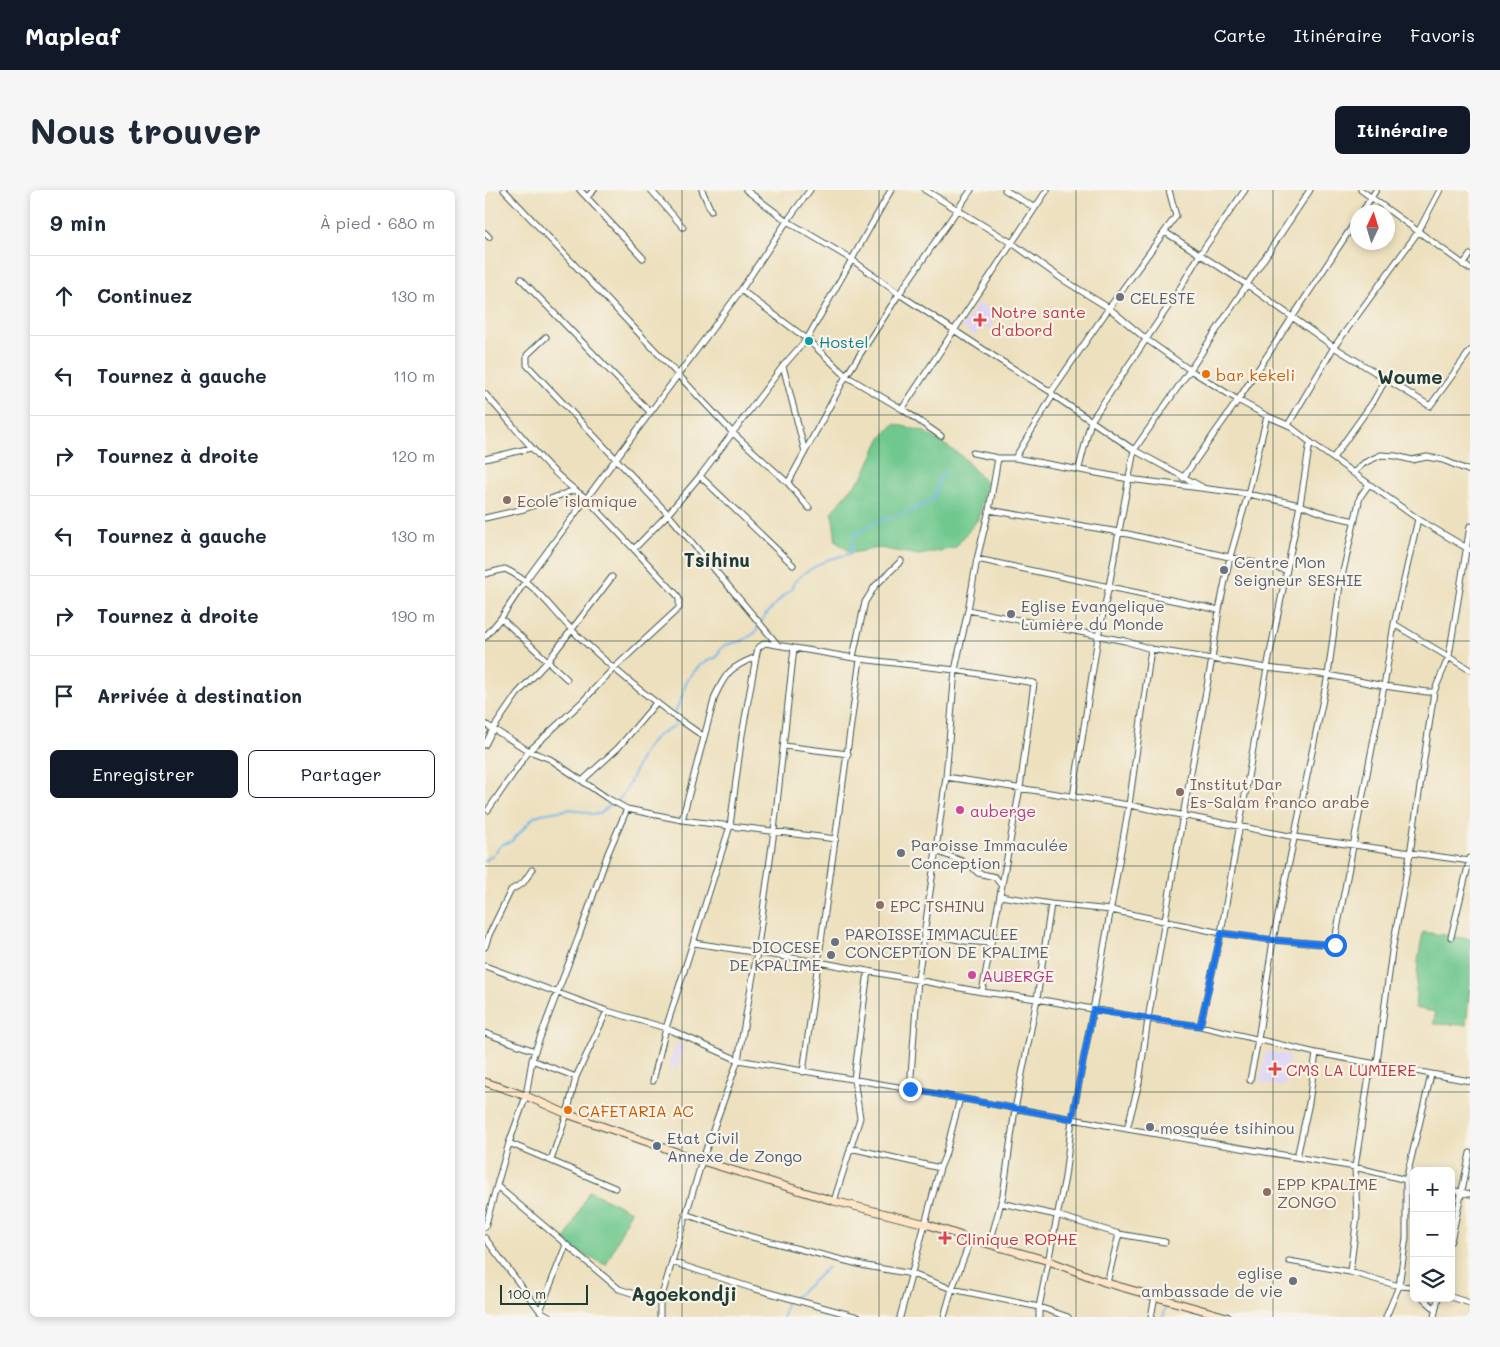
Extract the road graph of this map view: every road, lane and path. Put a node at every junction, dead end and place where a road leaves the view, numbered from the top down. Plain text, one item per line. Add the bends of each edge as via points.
1 (504, 190) edge
2 (580, 190) edge
3 (594, 190) edge
4 (651, 190) edge
5 (702, 190) edge
6 (746, 190) edge
7 (809, 190) edge
8 (891, 190) edge
9 (925, 190) edge
10 (971, 190) edge
11 (1005, 190) edge
12 (1047, 190) edge
13 (1169, 190) edge
14 (1245, 190) edge
15 (1310, 190) edge
16 (1361, 190) edge
17 (1376, 190) edge
18 (1440, 190) edge
19 (587, 197) junction
20 (1372, 197) junction
21 (1367, 205) edge
22 (1035, 208) junction
23 (958, 210) junction
24 (711, 211) dead end
25 (787, 220) junction
26 (683, 227) dead end
27 (1350, 229) edge
28 (1165, 232) junction
29 (1418, 232) junction
30 (1012, 243) junction
31 (1200, 254) junction
32 (1470, 255) edge
33 (643, 258) dead end
34 (851, 259) junction
35 (1463, 264) junction
36 (1470, 269) edge
37 (521, 279) dead end
38 (1246, 284) junction
39 (741, 290) junction
40 (899, 294) junction
41 (1109, 308) junction
42 (1291, 317) junction
43 (955, 329) junction
44 (546, 337) dead end
45 (807, 339) junction
46 (1146, 339) junction
47 (1334, 347) junction
48 (1470, 351) edge
49 (783, 366) junction
50 (1190, 370) junction
51 (679, 373) junction
52 (846, 376) junction
53 (1386, 379) junction
54 (1052, 393) junction
55 (485, 394) edge
56 (1238, 400) junction
57 (902, 409) junction
58 (650, 412) junction
59 (1267, 416) junction
60 (1091, 421) junction
61 (1288, 425) junction
62 (733, 433) junction
63 (941, 436) dead end
64 (1310, 442) junction
65 (531, 448) junction
66 (1134, 450) junction
67 (805, 452) junction
68 (973, 453) dead end
69 (998, 458) junction
70 (1015, 458) junction
71 (1333, 458) junction
72 (485, 459) edge
73 (617, 460) junction
74 (1079, 468) junction
75 (1470, 471) edge
76 (1353, 473) junction
77 (700, 476) junction
78 (1183, 478) junction
79 (1129, 479) junction
80 (787, 483) junction
81 (1369, 484) junction
82 (1202, 487) junction
83 (574, 490) junction
84 (1248, 494) junction
85 (586, 498) junction
86 (1300, 505) junction
87 (809, 508) dead end
88 (989, 510) junction
89 (668, 514) junction
90 (485, 518) edge
91 (1418, 519) junction
92 (1355, 521) junction
93 (1470, 526) edge
94 (1119, 532) junction
95 (634, 549) junction
96 (1468, 549) edge
97 (1230, 557) junction
98 (977, 559) junction
99 (901, 561) dead end
100 (793, 565) dead end
101 (1286, 570) junction
102 (485, 574) edge
103 (612, 577) dead end
104 (526, 580) junction
105 (1109, 586) junction
106 (968, 610) junction
107 (1219, 610) junction
108 (501, 618) junction
109 (1394, 624) junction
110 (573, 631) junction
111 (485, 637) edge
112 (1098, 637) junction
113 (779, 645) junction
114 (794, 648) junction
115 (1151, 648) junction
116 (1449, 656) junction
117 (756, 657) junction
118 (853, 658) junction
119 (860, 659) junction
120 (1212, 659) junction
121 (547, 662) junction
122 (1267, 668) junction
123 (613, 669) junction
124 (955, 670) junction
125 (1470, 670) edge
126 (1329, 675) junction
127 (567, 679) dead end
128 (1384, 686) junction
129 (1434, 692) junction
130 (656, 703) junction
131 (485, 724) edge
132 (493, 729) junction
133 (703, 736) junction
134 (485, 745) edge
135 (784, 746) junction
136 (529, 751) junction
137 (848, 754) junction
138 (946, 777) junction
139 (583, 780) junction
140 (1020, 788) junction
141 (1073, 797) junction
142 (1129, 805) junction
143 (488, 810) dead end
144 (627, 810) junction
145 (1183, 815) junction
146 (681, 820) junction
147 (730, 826) junction
148 (1240, 827) junction
149 (774, 831) junction
150 (1295, 837) junction
151 (836, 839) junction
152 (1353, 845) junction
153 (936, 851) junction
154 (1410, 854) junction
155 (1470, 860) edge
156 (532, 870) dead end
157 (1002, 886) junction
158 (1000, 896) junction
159 (1051, 904) junction
160 (1111, 910) junction
161 (1165, 922) junction
162 (925, 933) junction
163 (1221, 933) junction
164 (1451, 937) dead end
165 (1273, 940) junction
166 (694, 943) junction
167 (991, 943) junction
168 (485, 948) edge
169 (757, 953) junction
170 (818, 962) junction
171 (485, 966) edge
172 (868, 971) junction
173 (918, 980) junction
174 (558, 992) junction
175 (982, 992) junction
176 (1037, 999) junction
177 (1093, 1010) junction
178 (607, 1011) junction
179 (1148, 1019) junction
180 (1200, 1026) junction
181 (666, 1028) junction
182 (485, 1033) edge
183 (1258, 1040) junction
184 (535, 1051) junction
185 (1317, 1053) junction
186 (531, 1060) junction
187 (738, 1060) junction
188 (1374, 1063) junction
189 (803, 1072) junction
190 (1431, 1075) junction
191 (576, 1077) junction
192 (854, 1079) junction
193 (1249, 1080) dead end
194 (653, 1081) dead end
195 (1470, 1081) edge
196 (485, 1082) edge
197 (910, 1089) junction
198 (526, 1096) junction
199 (960, 1098) junction
200 (1015, 1110) junction
201 (567, 1114) junction
202 (1072, 1119) junction
203 (1127, 1129) junction
204 (509, 1143) junction
205 (851, 1148) junction
206 (1470, 1153) edge
207 (1297, 1157) junction
208 (551, 1160) junction
209 (702, 1161) junction
210 (1355, 1166) junction
211 (940, 1168) junction
212 (1406, 1180) junction
213 (1410, 1181) edge
214 (498, 1187) junction
215 (615, 1188) dead end
216 (1455, 1191) edge
217 (1461, 1193) junction
218 (1470, 1194) edge
219 (834, 1201) junction
220 (1001, 1203) junction
221 (685, 1214) junction
222 (1056, 1215) junction
223 (1455, 1222) edge
224 (925, 1224) junction
225 (485, 1227) edge
226 (1119, 1234) junction
227 (485, 1238) edge
228 (971, 1239) junction
229 (1165, 1242) dead end
230 (990, 1243) junction
231 (566, 1246) junction
232 (1049, 1261) junction
233 (672, 1262) junction
234 (1289, 1262) dead end
235 (1350, 1272) junction
236 (912, 1274) junction
237 (1107, 1283) junction
238 (1399, 1286) junction
239 (1410, 1288) edge
240 (952, 1289) junction
241 (1155, 1296) junction
242 (1455, 1298) edge
243 (660, 1302) junction
244 (1427, 1302) edge
245 (1436, 1302) edge
246 (1470, 1303) edge
247 (1039, 1307) junction
248 (1435, 1309) junction
249 (540, 1311) junction
250 (551, 1317) edge
251 (661, 1317) edge
252 (858, 1317) edge
253 (900, 1317) edge
254 (944, 1317) edge
255 (1039, 1317) edge
256 (1067, 1317) edge
257 (1151, 1317) edge
258 (1227, 1317) edge
259 (1386, 1317) edge
260 (1434, 1317) edge

1 - 51 street
2 - 19 street
3 - 19 street
4 - 26 street
5 - 24 street
6 - 25 street
7 - 25 street
8 - 34 street
9 - 23 street
10 - 23 street
11 - 22 street
12 - 22 street
13 - 28 street via 1176,216
14 - 31 street
15 - 38 street
16 - 20 street
17 - 20 street
18 - 29 street
19 - 33 street
20 - 21 street
20 - 29 street
22 - 30 street
23 - 30 street
23 - 40 street
25 - 34 street
25 - 39 street
27 - 42 street
28 - 31 street
28 - 41 street
29 - 35 street
29 - 47 street
30 - 41 street
30 - 43 street
31 - 38 street
31 - 46 street
32 - 35 street
34 - 40 street
34 - 45 street
35 - 36 street
37 - 58 street
38 - 42 street
38 - 50 street
39 - 45 street
39 - 51 street
40 - 43 street
40 - 52 street
41 - 46 street
41 - 54 street
42 - 47 street
42 - 56 street
43 - 54 street
43 - 57 street
44 - 73 street via 527,355 527,365
45 - 49 street
45 - 52 street
46 - 50 street
46 - 60 street
47 - 53 street
47 - 61 street
48 - 53 street via 1430,406
49 - 62 street
49 - 67 street
50 - 56 street
50 - 66 street
51 - 58 street
51 - 62 street
52 - 57 street
52 - 67 street
53 - 71 street
54 - 60 street
54 - 70 street
55 - 65 street
56 - 59 street
56 - 78 street
57 - 63 street
58 - 73 street
59 - 61 street
59 - 84 street
60 - 66 street
60 - 74 street
61 - 64 street
62 - 77 street
62 - 80 street
64 - 71 street
64 - 86 street
65 - 72 street
65 - 83 street
66 - 78 street
66 - 79 street
67 - 80 street
68 - 69 street
69 - 70 street
69 - 88 street
70 - 74 street
71 - 76 street
73 - 85 street
73 - 89 street
74 - 79 street
75 - 76 street via 1443,460 1427,457 1412,460 1381,454
76 - 81 street
77 - 89 street
77 - 100 street
78 - 82 street
79 - 82 street
79 - 94 street
80 - 87 street
81 - 91 street
81 - 92 street via 1360,498
82 - 84 street
83 - 85 street
83 - 90 street via 524,509
84 - 86 street
84 - 97 street
85 - 95 street
85 - 104 street
86 - 92 street
86 - 101 street
88 - 94 street
88 - 98 street
89 - 95 street
89 - 113 street
91 - 96 street
91 - 109 street
92 - 126 street via 1340,586
93 - 96 street
94 - 97 street
94 - 105 street
95 - 123 street via 677,595 679,608
96 - 116 street
97 - 101 street
97 - 107 street
98 - 105 street
98 - 106 street
99 - 118 street via 875,586 865,602
101 - 122 street
102 - 104 street via 505,569
103 - 110 street
104 - 108 street
104 - 110 street
105 - 107 street
105 - 112 street
106 - 112 street
106 - 124 street
107 - 120 street
108 - 111 street
108 - 121 street
109 - 116 street
109 - 128 street
110 - 121 street
110 - 123 street
112 - 115 street
112 - 141 street
113 - 114 street
113 - 117 street via 761,645
114 - 118 street
114 - 135 street
115 - 120 street
115 - 142 street
116 - 125 street
116 - 129 street
117 - 133 street via 736,665 723,678
117 - 147 street
118 - 119 street
119 - 124 street
119 - 137 street
120 - 122 street
120 - 145 street
121 - 127 street
121 - 132 street via 517,694
122 - 126 street
122 - 148 street
123 - 130 street
123 - 136 street
124 - 138 street
124 - 140 street via 1034,683
126 - 128 street
126 - 150 street
128 - 129 street
128 - 152 street
129 - 154 street
130 - 133 street
130 - 139 street via 618,748
131 - 132 street
132 - 134 street
132 - 136 street
133 - 146 street
135 - 137 street
135 - 149 street
136 - 139 street via 550,759
136 - 143 street
137 - 151 street
138 - 140 street
138 - 153 street
139 - 144 street
140 - 141 street
140 - 157 street
141 - 142 street
142 - 145 street
142 - 160 street
144 - 146 street
144 - 174 street via 608,853
145 - 148 street
145 - 161 street
146 - 147 street
147 - 149 street
147 - 166 street
148 - 150 street
148 - 163 street
149 - 151 street
149 - 169 street
150 - 152 street
150 - 165 street
151 - 170 street
152 - 154 street
152 - 165 street via 1335,945
153 - 157 street via 962,861 978,873 995,877
153 - 162 street
154 - 155 street
154 - 188 street
155 - 164 street
156 - 168 street via 523,883 511,890
157 - 158 street
158 - 159 street
158 - 167 street
159 - 160 street
159 - 176 street
160 - 161 street
160 - 177 street
161 - 163 street
161 - 179 street
162 - 167 street via 964,942
162 - 173 street
163 - 165 street
163 - 180 street
165 - 183 street
166 - 169 street
166 - 181 street
167 - 175 street
169 - 170 street
169 - 187 street
170 - 172 street
170 - 189 street
171 - 174 street
172 - 173 street
172 - 192 street
173 - 175 street
173 - 197 street
174 - 178 street
174 - 184 street
175 - 176 street
176 - 177 street
176 - 200 street
177 - 179 street
177 - 202 street
178 - 181 street
178 - 191 street
179 - 180 street
179 - 203 street via 1139,1083
180 - 183 street
181 - 187 street
181 - 194 street
182 - 184 street
183 - 185 street
183 - 193 street
184 - 186 street
185 - 188 street
185 - 207 street
186 - 191 street
186 - 198 street
187 - 189 street
187 - 209 street
188 - 190 street
188 - 210 street
189 - 192 street
190 - 195 street
190 - 212 street
191 - 201 street
192 - 197 street
192 - 205 street via 860,1118
196 - 198 street
197 - 199 street
198 - 201 street
198 - 204 street
199 - 200 street
199 - 211 street
200 - 202 street
200 - 220 street
201 - 208 street
201 - 209 street
202 - 203 street
202 - 222 street via 1065,1177
203 - 207 street
204 - 208 street
204 - 214 street
205 - 211 street
205 - 219 street
206 - 217 street
207 - 210 street
208 - 215 street
209 - 219 street
209 - 221 street
210 - 212 street
210 - 235 street via 1357,1216
211 - 224 street
212 - 213 street
212 - 238 street via 1406,1238
214 - 225 street
214 - 231 street
216 - 217 street
217 - 218 street
217 - 223 street
219 - 224 street
220 - 222 street
220 - 230 street
221 - 233 street
221 - 236 street via 752,1237 866,1266
222 - 226 street
222 - 232 street
224 - 228 street
224 - 236 street
226 - 229 street
226 - 237 street
227 - 249 street
228 - 230 street
228 - 240 street
230 - 232 street
231 - 243 street via 619,1289
231 - 249 street
232 - 237 street
232 - 247 street
233 - 243 street
233 - 252 street
234 - 235 street
235 - 238 street
236 - 240 street
236 - 253 street
237 - 241 street
238 - 239 street
238 - 259 street
240 - 247 street
240 - 254 street
241 - 257 street
241 - 258 street
242 - 246 street
243 - 251 street
244 - 248 street
245 - 248 street
247 - 255 street
247 - 256 street
248 - 260 street
249 - 250 street

